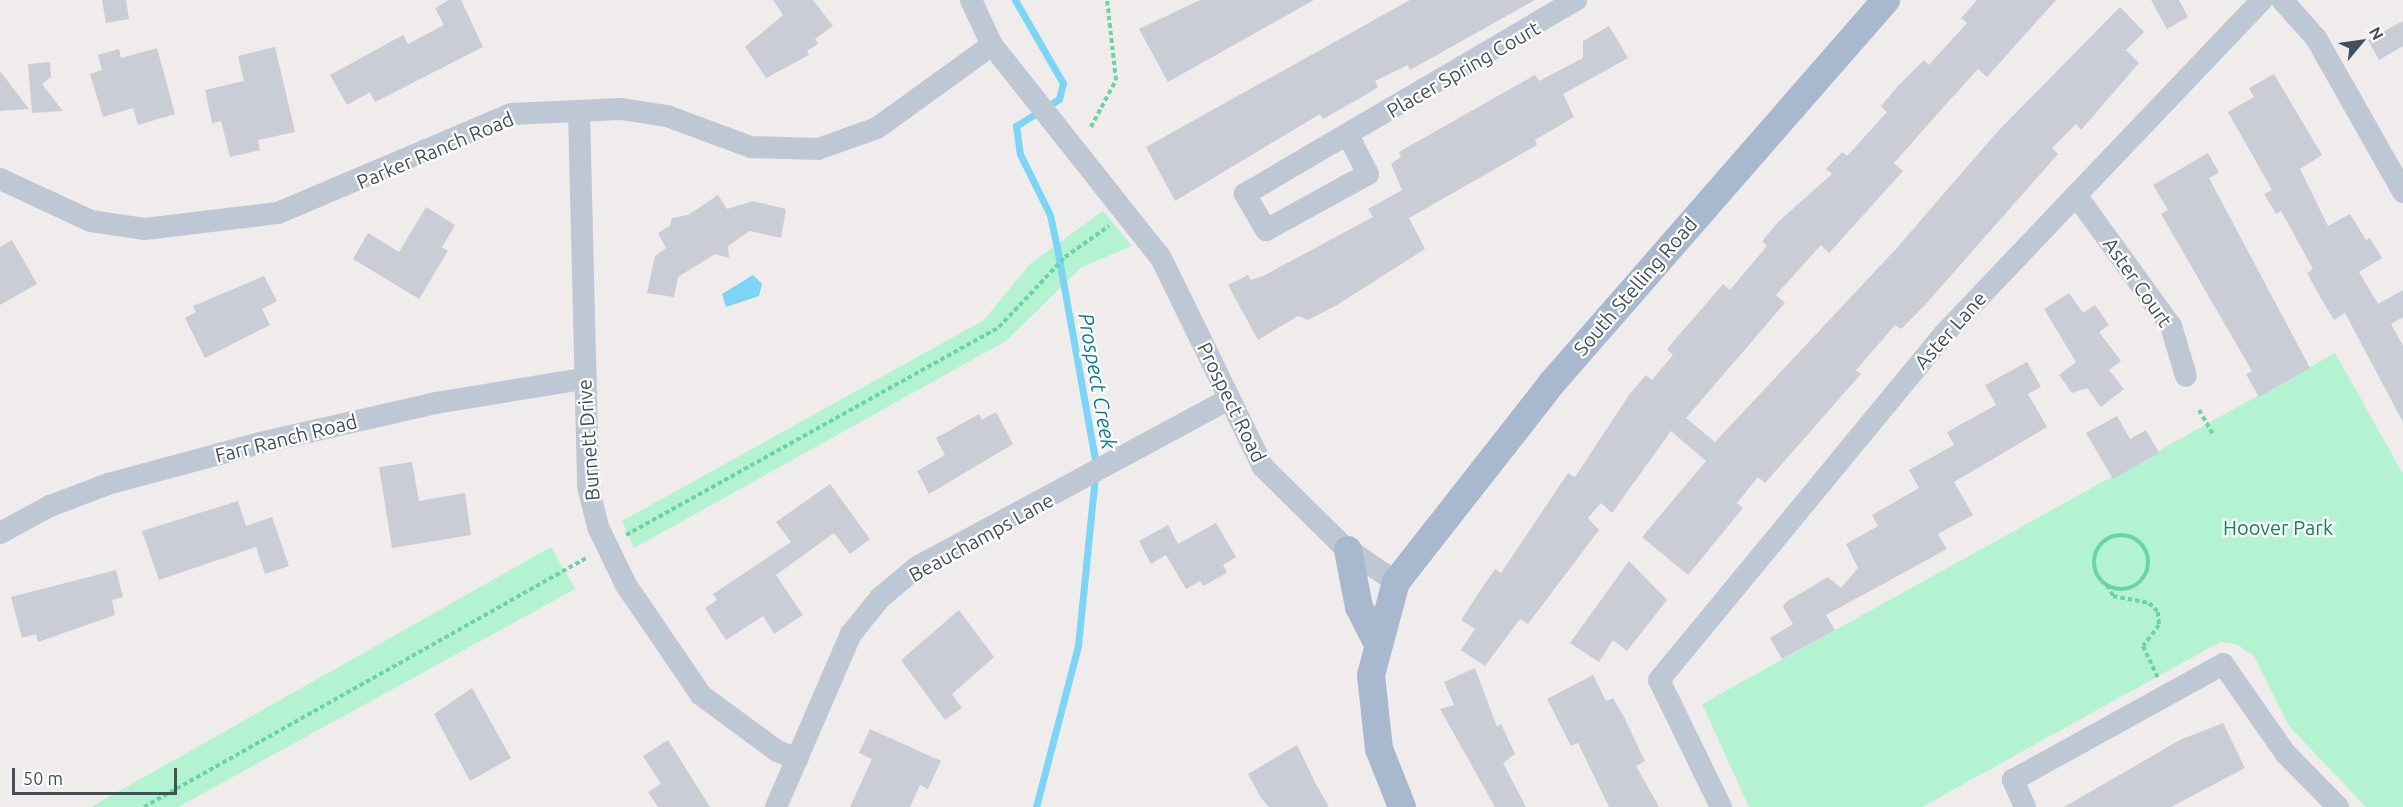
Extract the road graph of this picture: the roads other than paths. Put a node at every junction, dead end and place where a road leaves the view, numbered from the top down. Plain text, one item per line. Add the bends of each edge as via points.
1 (971, 0) edge
2 (1576, 0) edge
3 (1886, 0) edge
4 (2262, 0) edge
5 (2282, 0) edge
6 (992, 45) junction
7 (579, 111) junction
8 (1348, 135) junction
9 (0, 179) edge
10 (2403, 192) edge
11 (2076, 195) junction
12 (2186, 376) dead end
13 (583, 379) junction
14 (1227, 400) junction
15 (0, 533) edge
16 (1348, 550) junction
17 (1396, 582) junction
18 (1377, 642) junction
19 (798, 759) junction
20 (776, 807) edge
21 (1402, 807) edge
22 (1721, 807) edge
23 (2025, 807) edge
24 (2338, 807) edge

1 - 6 street, Prospect Road
2 - 8 street, Placer Spring Court
3 - 17 main road, South Stelling Road via 1551,384
4 - 11 street, Aster Lane
5 - 10 street via 2316,38
6 - 7 street, Parker Ranch Road via 878,128 818,149 751,147 667,116 621,109
6 - 14 street, Prospect Road via 1130,213 1187,306
7 - 9 street, Parker Ranch Road via 511,114 278,213 189,226 145,230 91,221
7 - 13 street, Burnett Drive
8 - 8 street, Placer Spring Court via 1245,194 1266,230 1368,174
11 - 12 street, Aster Court via 2171,326
11 - 22 street, Aster Lane via 1943,335 1659,680
13 - 15 street, Farr Ranch Road via 436,403 249,446 108,484 50,506
13 - 19 street, Burnett Drive via 588,486 598,527 626,585 701,695 777,751
14 - 16 street, Prospect Road via 1263,467
14 - 19 street, Beauchamps Lane via 1081,483 918,567 880,598 851,634
16 - 17 street, Prospect Road
16 - 18 main road via 1359,607
17 - 18 main road
18 - 21 main road via 1372,712 1379,749
19 - 20 street, Beauchamps Lane
23 - 24 street via 2013,780 2223,664 2285,753

